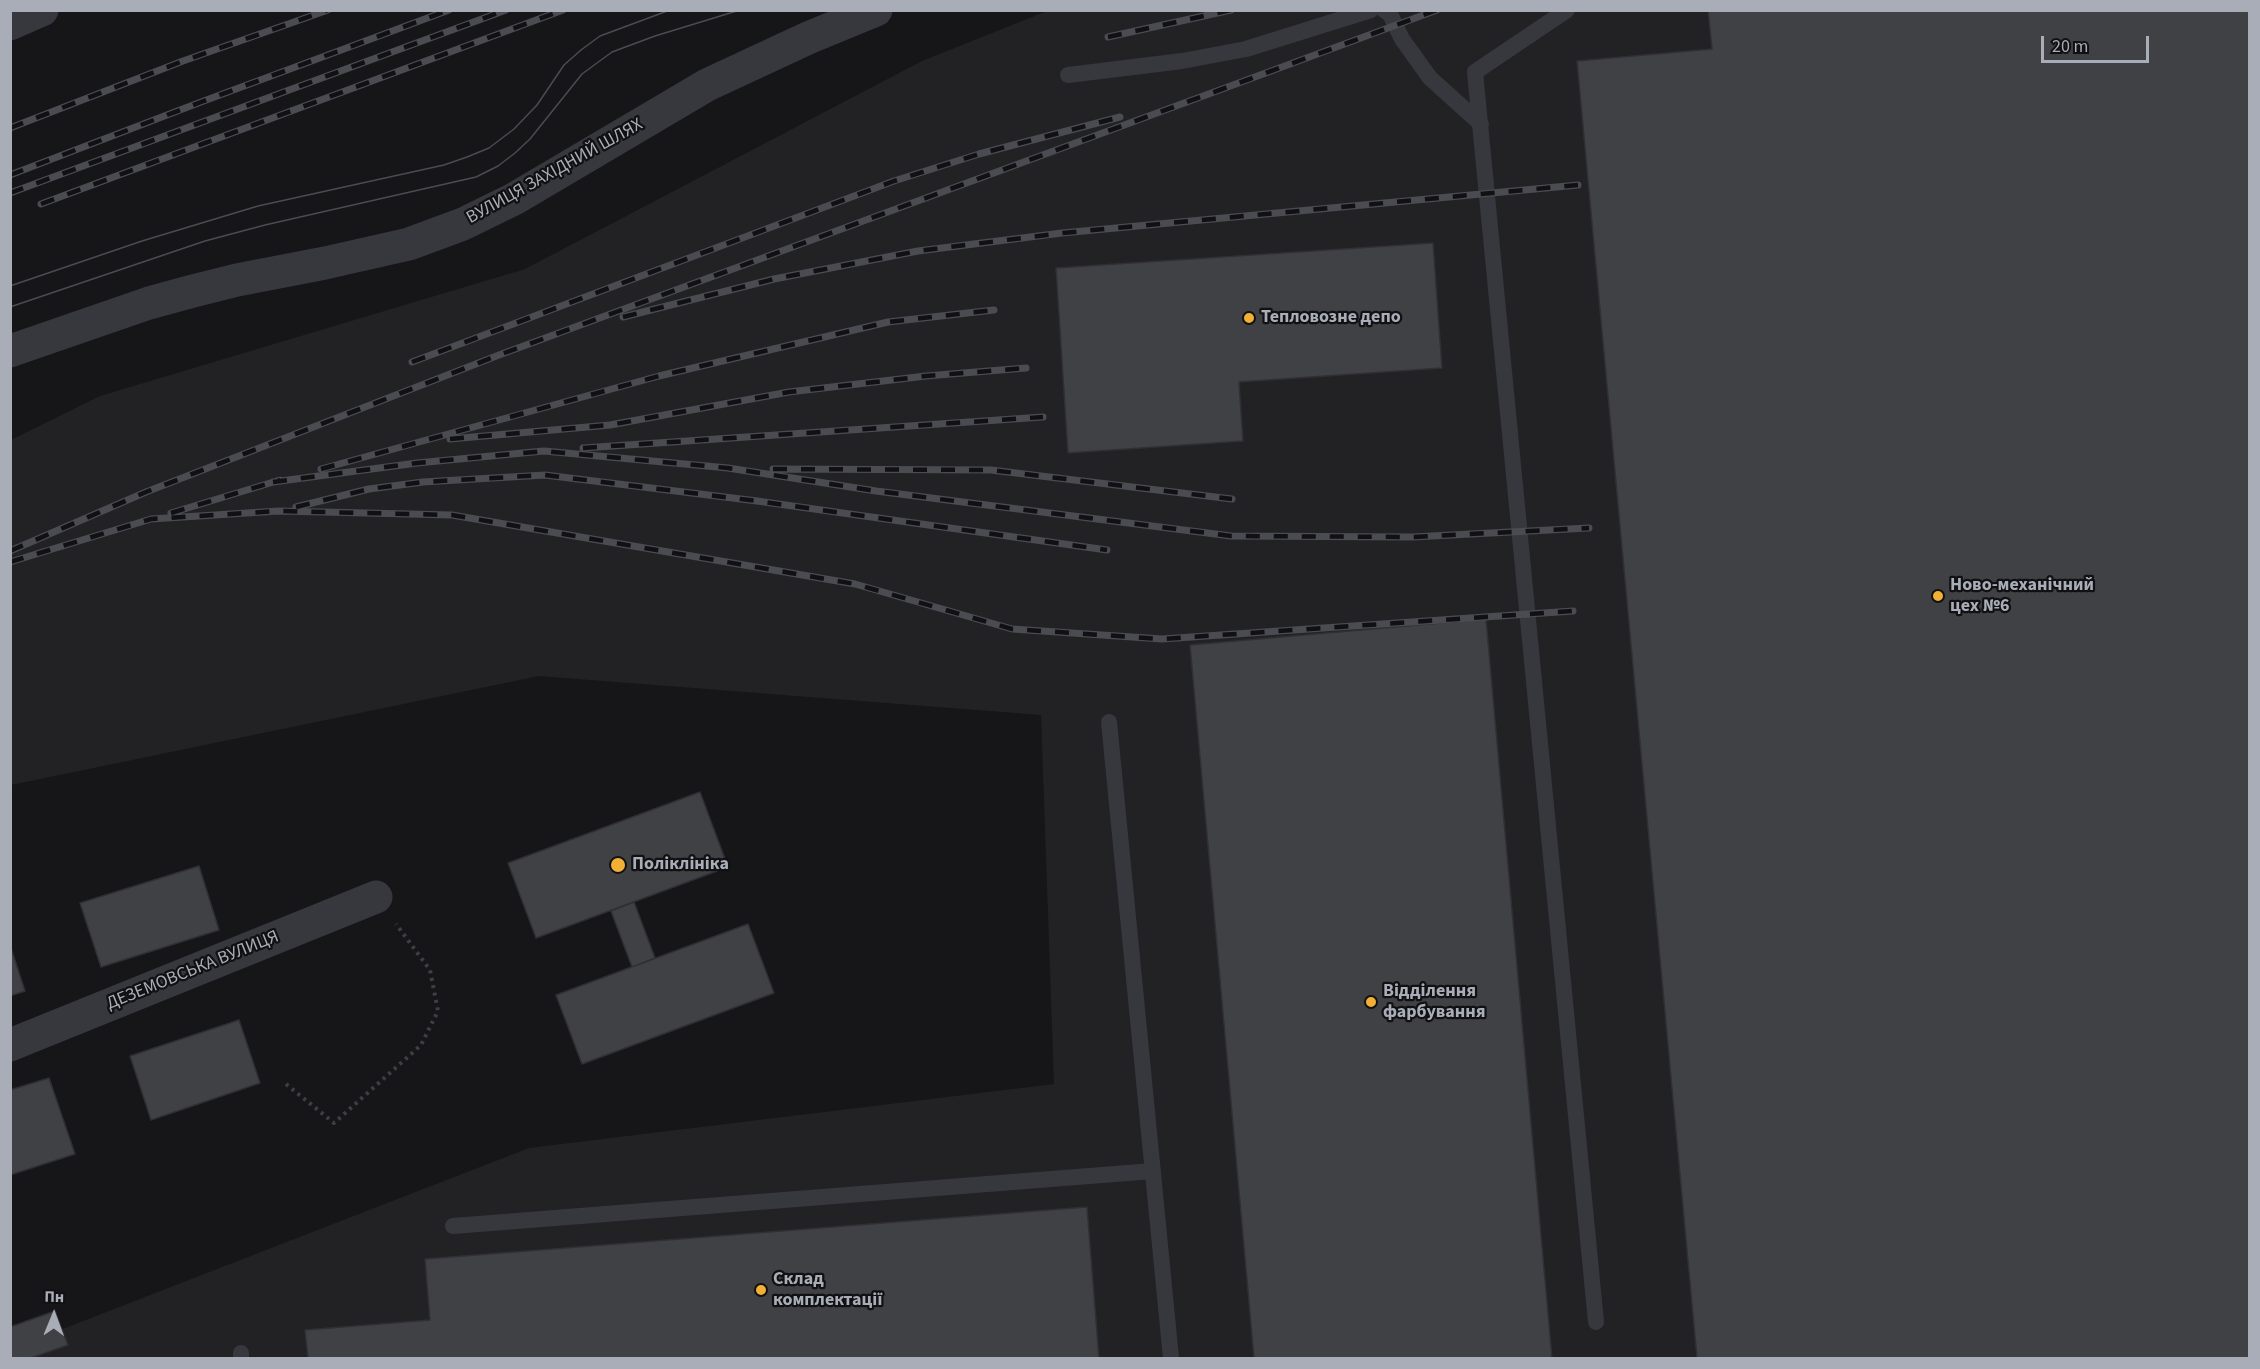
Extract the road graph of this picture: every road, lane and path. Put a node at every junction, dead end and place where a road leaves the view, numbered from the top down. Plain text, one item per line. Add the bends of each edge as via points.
1 (42, 10) edge
2 (876, 10) edge
3 (1371, 10) edge
4 (1384, 10) edge
5 (1567, 10) edge
6 (10, 24) edge
7 (1068, 75) dead end
8 (1481, 124) junction
9 (10, 351) edge
10 (1109, 722) dead end
11 (376, 897) joint
12 (10, 1044) edge
13 (286, 1084) dead end
14 (1153, 1171) junction
15 (453, 1226) dead end
16 (1596, 1322) dead end
17 (1172, 1359) edge

1 - 6 street
2 - 9 street, ВУЛИЦЯ ЗАХІДНИЙ ШЛЯХ via 707,85 514,199 463,224 409,244 149,303
3 - 7 lane via 1246,49
4 - 8 lane via 1430,78
5 - 8 lane via 1475,72
8 - 16 lane
10 - 14 lane
11 - 12 street, ДЕЗЕМОВСЬКА ВУЛИЦЯ
11 - 13 path via 430,970 438,1011 421,1045 334,1123
14 - 15 lane
14 - 17 lane

